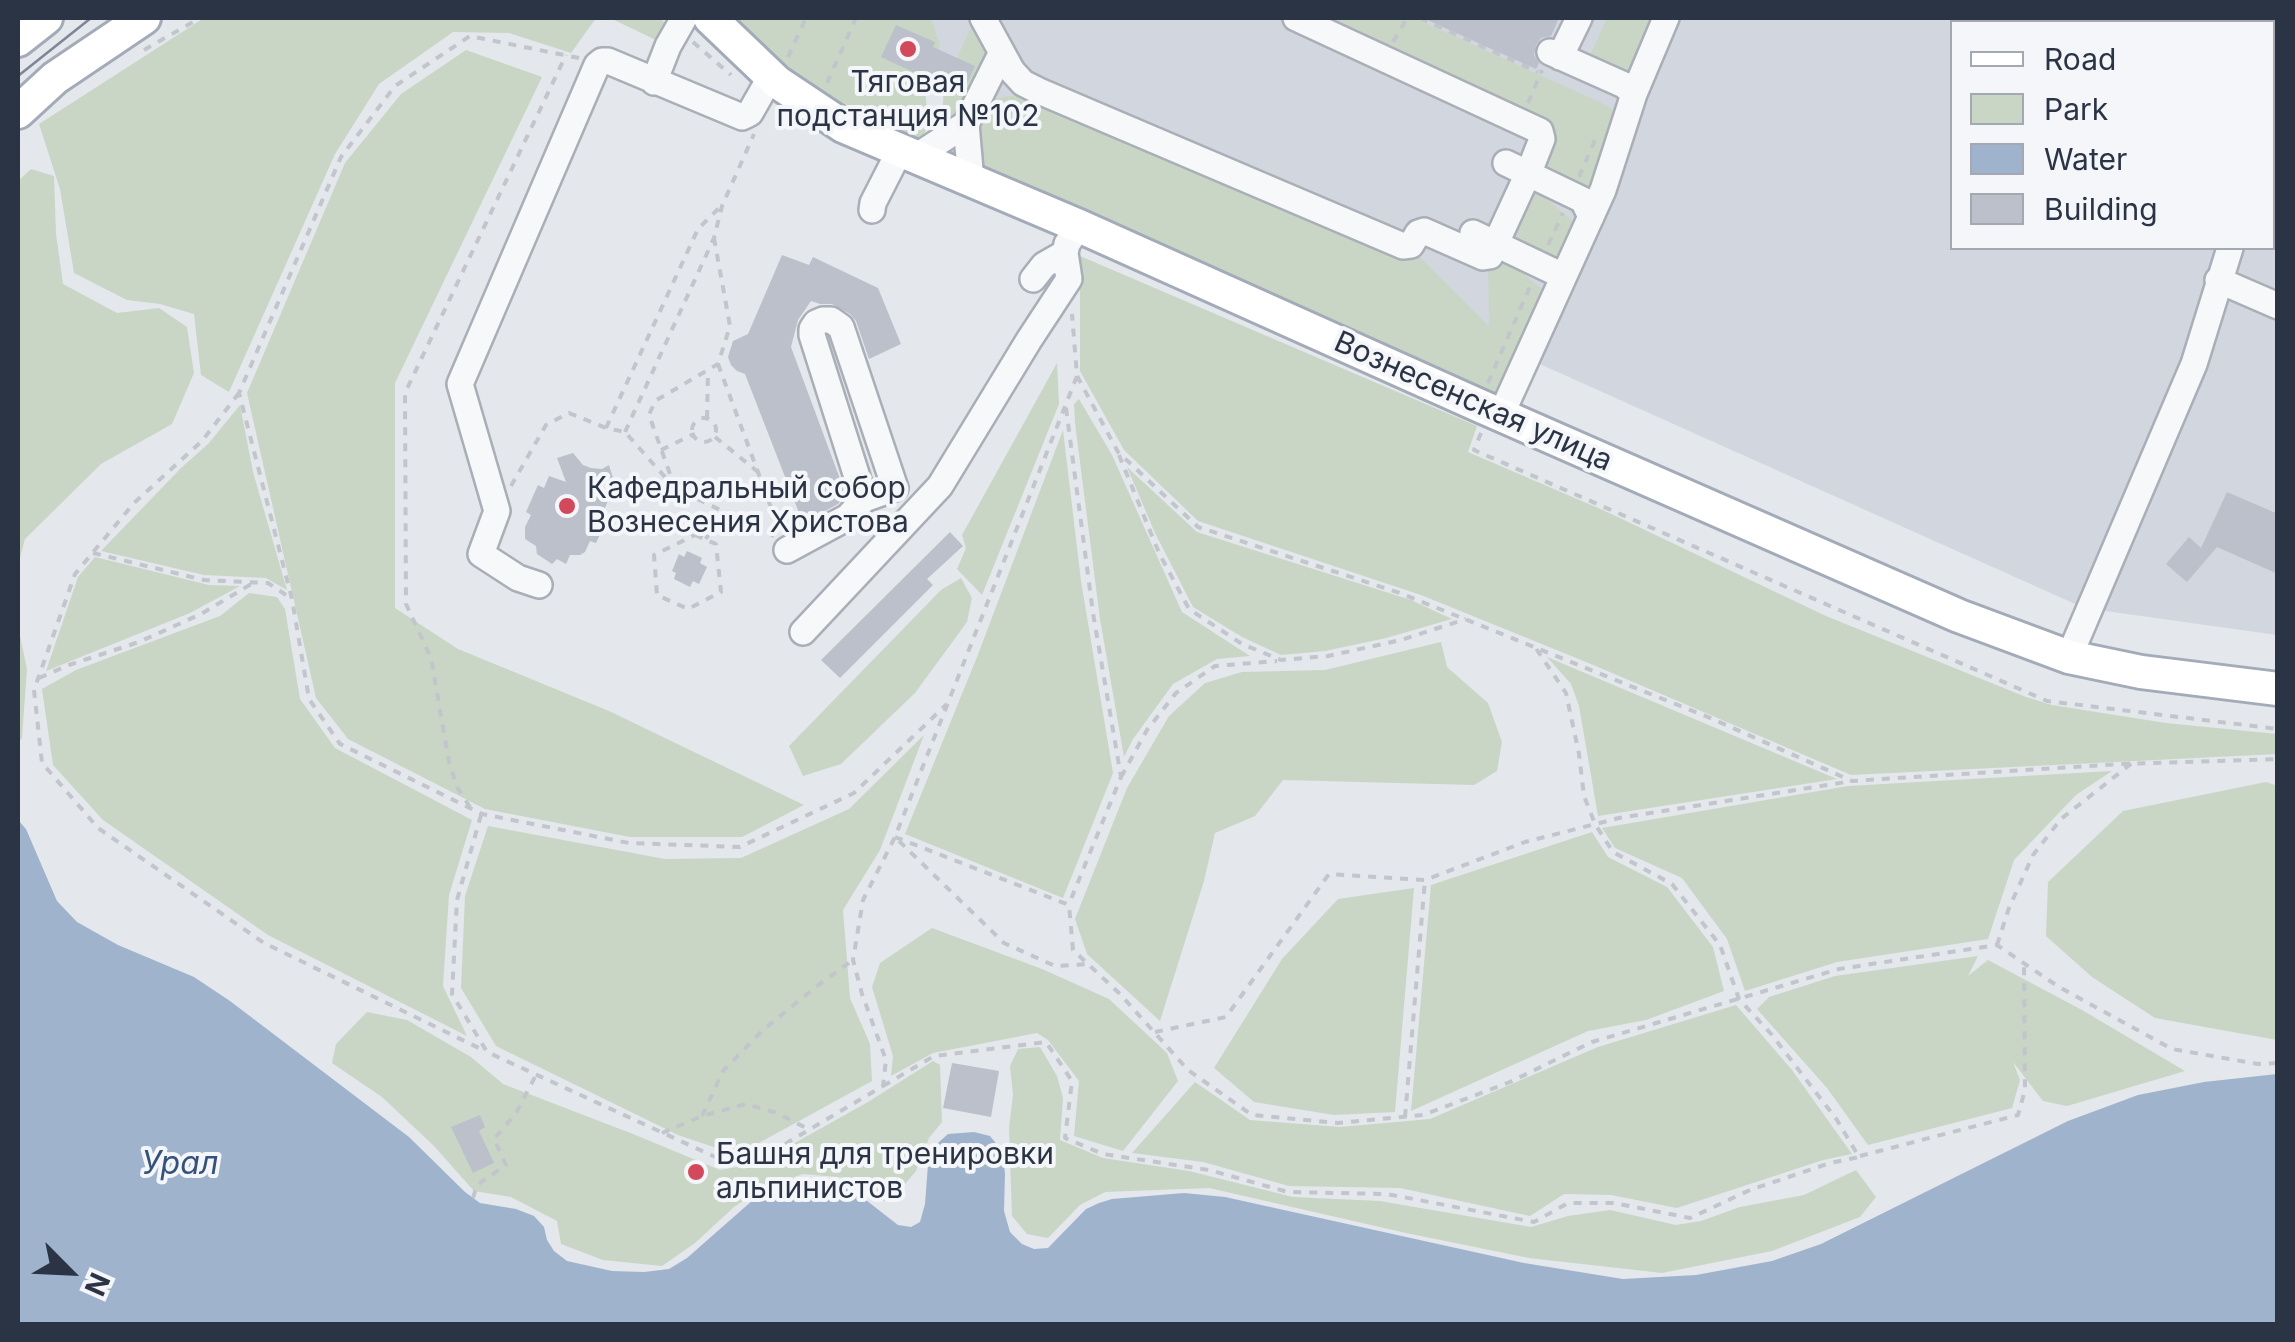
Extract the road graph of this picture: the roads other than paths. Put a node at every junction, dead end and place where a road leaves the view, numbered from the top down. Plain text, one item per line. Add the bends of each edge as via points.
1 (46, 18) edge
2 (144, 18) edge
3 (684, 18) edge
4 (710, 18) edge
5 (984, 18) edge
6 (1296, 18) edge
7 (1579, 18) edge
8 (1666, 18) edge
9 (18, 40) edge
10 (1001, 54) junction
11 (772, 76) junction
12 (654, 82) junction
13 (1634, 94) junction
14 (18, 112) edge
15 (966, 124) junction
16 (906, 155) junction
17 (1517, 168) junction
18 (971, 181) junction
19 (872, 210) dead end
20 (1591, 217) junction
21 (1485, 238) junction
22 (1072, 240) junction
23 (2229, 250) edge
24 (1563, 276) junction
25 (1033, 279) dead end
26 (2218, 280) junction
27 (2278, 306) edge
28 (1489, 410) junction
29 (940, 486) junction
30 (895, 488) junction
31 (864, 499) junction
32 (787, 550) dead end
33 (539, 586) dead end
34 (803, 632) dead end
35 (2069, 657) junction
36 (2278, 689) edge

1 - 9 main road
2 - 14 main road via 55,78
3 - 12 lane
4 - 11 main road, Вознесенская улица
5 - 10 lane
6 - 17 lane via 1540,131
7 - 13 lane via 1555,54
8 - 13 lane
10 - 15 lane
10 - 21 lane via 1023,83 1039,91 1403,246 1424,231 1486,258
11 - 12 lane via 742,117
11 - 16 main road, Вознесенская улица via 843,126
12 - 33 lane via 608,61 598,65 460,382 497,511 480,551
13 - 20 lane
15 - 16 lane
15 - 18 lane
16 - 18 main road, Вознесенская улица
16 - 19 lane
17 - 20 lane via 1583,200
17 - 21 lane
18 - 22 main road, Вознесенская улица
20 - 24 lane
21 - 24 lane
22 - 25 lane
22 - 28 main road, Вознесенская улица
22 - 29 lane via 1069,280
23 - 26 lane
24 - 28 lane
26 - 27 lane
26 - 35 lane via 2194,364
28 - 35 main road, Вознесенская улица via 1959,616
29 - 30 lane
29 - 34 lane
30 - 31 lane
30 - 31 lane via 841,327 823,320 812,335
31 - 32 lane via 848,517
35 - 36 main road, Вознесенская улица

